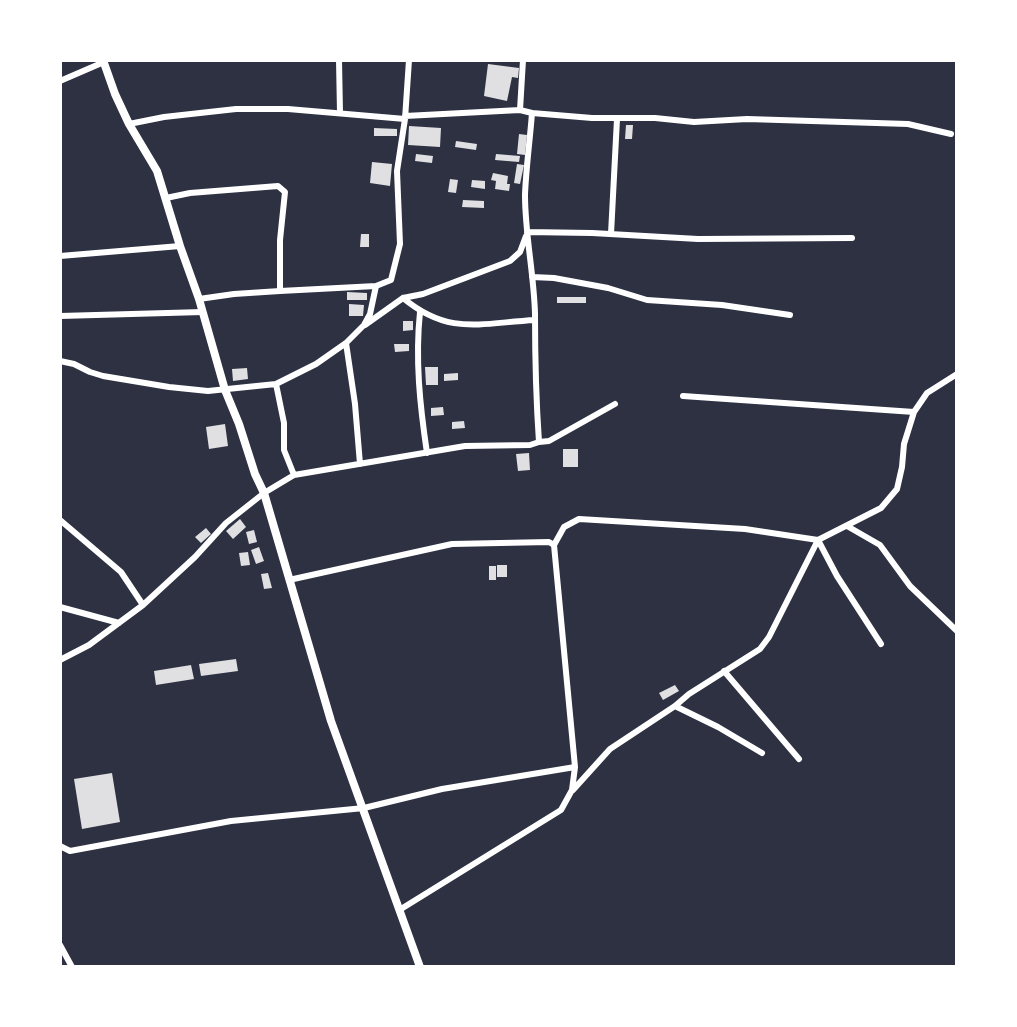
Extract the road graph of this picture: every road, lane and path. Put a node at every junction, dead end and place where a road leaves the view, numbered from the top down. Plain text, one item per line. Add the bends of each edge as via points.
1 (339, 60) edge
2 (409, 60) edge
3 (525, 60) edge
4 (104, 61) edge
5 (60, 81) edge
6 (520, 110) junction
7 (340, 113) junction
8 (532, 113) junction
9 (405, 117) junction
10 (617, 119) junction
11 (129, 124) junction
12 (951, 134) dead end
13 (166, 198) junction
14 (528, 232) junction
15 (611, 234) junction
16 (852, 238) dead end
17 (180, 246) junction
18 (60, 256) edge
19 (532, 277) junction
20 (376, 286) junction
21 (280, 291) junction
22 (403, 298) junction
23 (199, 299) junction
24 (203, 312) junction
25 (420, 312) junction
26 (790, 315) dead end
27 (60, 316) edge
28 (535, 320) junction
29 (364, 325) junction
30 (346, 343) junction
31 (60, 361) edge
32 (957, 374) edge
33 (276, 384) junction
34 (225, 390) junction
35 (683, 396) dead end
36 (615, 404) dead end
37 (914, 412) junction
38 (539, 442) junction
39 (427, 453) junction
40 (360, 464) junction
41 (294, 475) junction
42 (264, 493) junction
43 (60, 520) edge
44 (847, 526) junction
45 (818, 540) junction
46 (554, 545) junction
47 (289, 580) junction
48 (142, 605) junction
49 (60, 607) edge
50 (119, 623) junction
51 (957, 631) edge
52 (881, 644) dead end
53 (60, 660) edge
54 (724, 671) junction
55 (675, 706) junction
56 (762, 753) dead end
57 (799, 759) dead end
58 (575, 767) junction
59 (572, 790) junction
60 (364, 808) junction
61 (60, 846) edge
62 (401, 909) junction
63 (60, 945) edge
64 (72, 967) edge
65 (420, 967) edge

1 - 7 street
2 - 9 street
3 - 6 street
4 - 5 street
4 - 11 street
6 - 8 street
6 - 9 street
7 - 9 street
7 - 11 street via 236,108
8 - 10 street
8 - 14 street via 525,195
9 - 20 street via 397,171 399,252 391,280
10 - 12 street via 694,122 747,118 908,124
10 - 15 street
11 - 13 street via 157,171
13 - 17 street
13 - 21 street via 278,186 285,192
14 - 15 street
14 - 19 street
14 - 22 street via 520,252 510,261
15 - 16 street via 698,239
17 - 18 street
17 - 23 street
19 - 26 street via 608,288 647,300
19 - 28 street
20 - 21 street
20 - 29 street
21 - 23 street
22 - 25 street
22 - 29 street
23 - 24 street
24 - 27 street
24 - 34 street
25 - 28 street via 469,325
25 - 39 street via 418,389
28 - 38 street
29 - 30 street
30 - 33 street
30 - 40 street
31 - 34 street via 103,376 169,387
32 - 37 street via 927,393
33 - 34 street
33 - 41 street via 284,423 284,450
34 - 42 street
35 - 37 street
36 - 38 street via 549,441
37 - 44 street via 897,489 881,508
38 - 39 street via 465,446
39 - 40 street
40 - 41 street
41 - 42 street
42 - 47 street
42 - 48 street via 226,523
43 - 48 street via 121,572
44 - 45 street
44 - 51 street via 880,545 910,586
45 - 46 street via 745,529 579,519 564,527
45 - 52 street
45 - 54 street via 769,637 760,649
46 - 47 street via 452,544
46 - 58 street
47 - 60 street via 331,721
48 - 50 street
49 - 50 street
50 - 53 street
54 - 55 street
54 - 57 street
55 - 56 street
55 - 59 street via 610,749
58 - 59 street
58 - 60 street via 442,789
59 - 62 street via 561,810
60 - 61 street via 231,822 70,851
60 - 62 street
62 - 65 street
63 - 64 street

